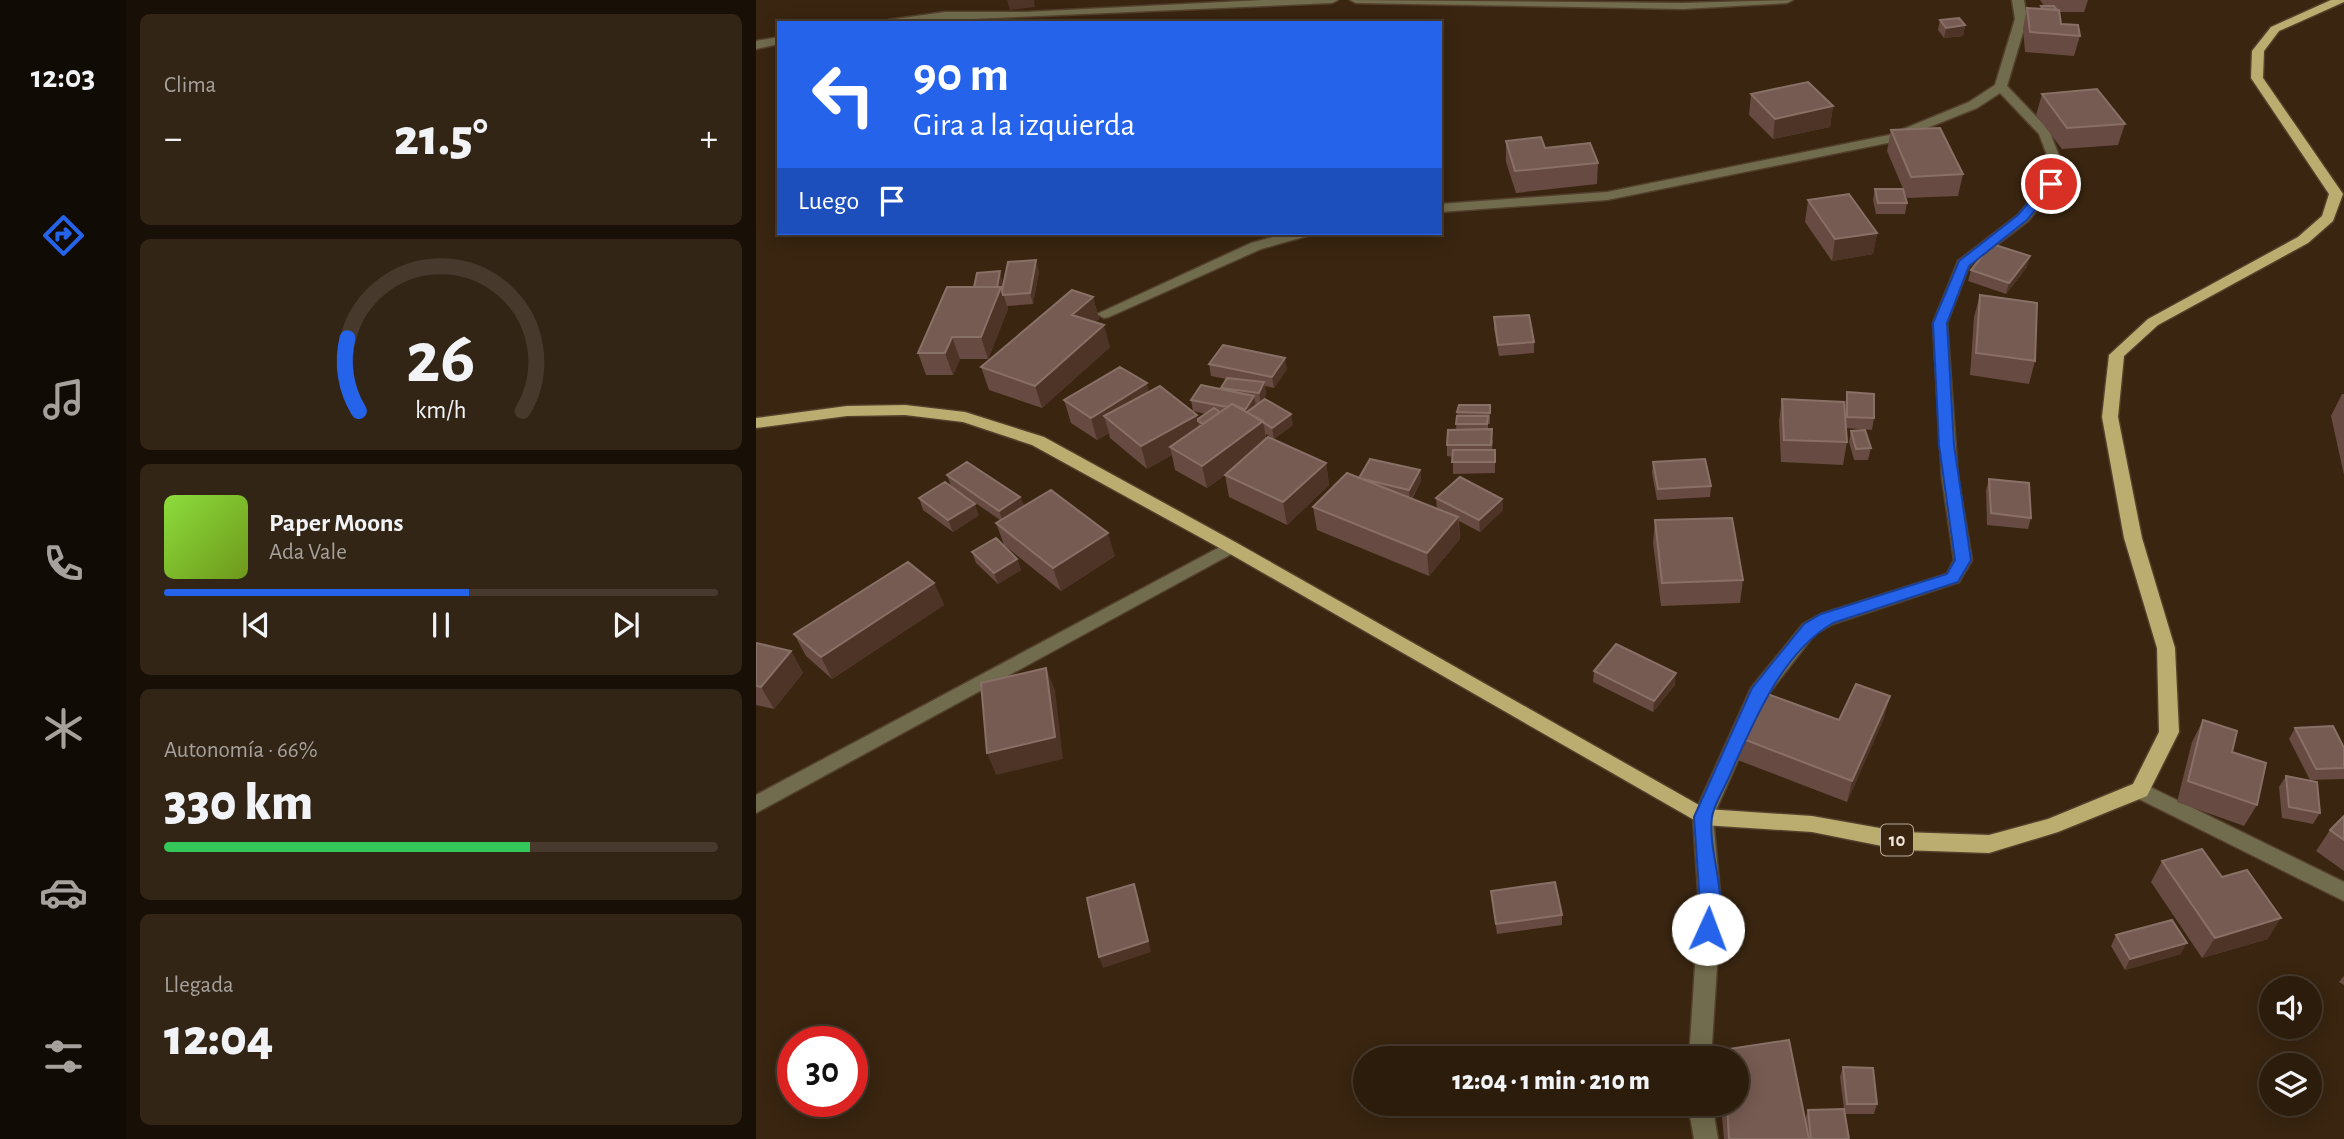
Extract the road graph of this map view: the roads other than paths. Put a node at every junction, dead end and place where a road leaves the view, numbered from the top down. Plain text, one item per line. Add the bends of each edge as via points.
1 (1332, 0) edge
2 (1356, 0) edge
3 (1787, 0) edge
4 (2018, 0) edge
5 (2340, 0) edge
6 (902, 21) edge
7 (777, 40) edge
8 (756, 45) edge
9 (2001, 87) junction
10 (1442, 208) edge
11 (1295, 235) edge
12 (1104, 314) dead end
13 (756, 423) edge
14 (1231, 547) junction
15 (2140, 790) junction
16 (756, 805) edge
17 (1703, 817) junction
18 (2344, 892) edge
19 (1701, 1046) edge
20 (1702, 1116) edge
21 (1706, 1139) edge

1 - 6 street via 945,15
2 - 3 street via 1683,6
4 - 9 street via 2021,19
5 - 15 main road via 2275,29 2258,51 2257,78 2336,194 2328,218 2302,240 2153,323 2117,355 2110,417 2133,538 2166,648 2169,732
7 - 8 street
9 - 10 street via 1973,105 1892,138 1607,195
9 - 17 street via 2045,133 2054,158 2051,184 2023,218 1963,264 1940,323 1948,456 1963,560 1953,578 1827,619 1810,629 1758,693
11 - 12 street via 1256,246
13 - 14 main road, 10 via 846,411 965,416 1038,440
14 - 16 street
14 - 17 main road, 10
15 - 17 main road, 10 via 1989,844 1902,841 1812,824
15 - 18 street
17 - 19 street via 1710,904
20 - 21 street

